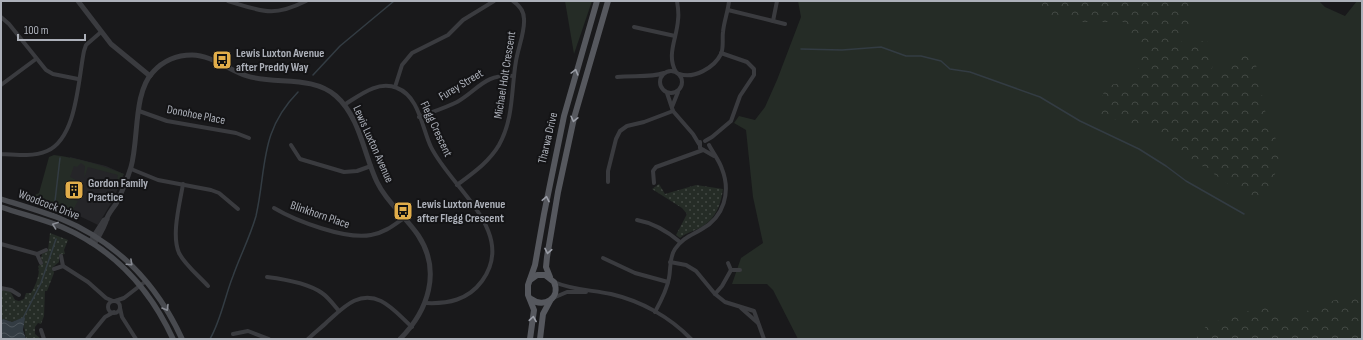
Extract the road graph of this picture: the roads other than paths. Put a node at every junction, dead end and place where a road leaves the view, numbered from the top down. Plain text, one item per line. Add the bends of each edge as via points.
1 (78, 1) edge
2 (228, 1) edge
3 (306, 1) edge
4 (494, 1) edge
5 (513, 1) edge
6 (597, 1) edge
7 (608, 1) edge
8 (677, 1) edge
9 (729, 1) edge
10 (777, 1) edge
11 (728, 10) junction
12 (1, 17) edge
13 (773, 21) junction
14 (785, 24) dead end
15 (634, 27) dead end
16 (101, 32) junction
17 (675, 36) junction
18 (721, 53) junction
19 (36, 59) junction
20 (672, 61) junction
21 (666, 72) junction
22 (678, 73) junction
23 (150, 76) junction
24 (514, 76) junction
25 (650, 76) junction
26 (692, 76) junction
27 (617, 77) dead end
28 (78, 79) junction
29 (660, 83) junction
30 (683, 84) junction
31 (1, 85) edge
32 (395, 87) junction
33 (678, 92) junction
34 (667, 93) junction
35 (344, 104) junction
36 (672, 110) junction
37 (139, 111) junction
38 (419, 117) junction
39 (693, 134) junction
40 (250, 138) dead end
41 (706, 142) junction
42 (291, 145) dead end
43 (699, 145) junction
44 (704, 150) junction
45 (1, 154) edge
46 (694, 154) junction
47 (714, 156) junction
48 (370, 166) junction
49 (131, 169) junction
50 (608, 182) dead end
51 (654, 182) dead end
52 (184, 184) junction
53 (457, 185) junction
54 (1, 199) edge
55 (1, 207) edge
56 (274, 208) dead end
57 (238, 209) dead end
58 (404, 218) junction
59 (637, 220) dead end
60 (96, 237) junction
61 (680, 242) junction
62 (92, 243) junction
63 (1, 244) edge
64 (46, 250) dead end
65 (37, 254) junction
66 (61, 256) dead end
67 (603, 258) dead end
68 (670, 262) junction
69 (41, 263) dead end
70 (728, 264) dead end
71 (64, 266) junction
72 (54, 269) dead end
73 (731, 270) junction
74 (740, 270) dead end
75 (267, 277) dead end
76 (552, 279) junction
77 (146, 281) junction
78 (530, 281) junction
79 (668, 282) junction
80 (140, 285) junction
81 (208, 286) dead end
82 (1, 288) edge
83 (594, 292) junction
84 (715, 294) junction
85 (19, 295) dead end
86 (106, 298) junction
87 (124, 298) junction
88 (531, 299) junction
89 (551, 300) junction
90 (114, 301) junction
91 (426, 303) junction
92 (108, 307) junction
93 (120, 307) junction
94 (741, 308) junction
95 (339, 311) junction
96 (114, 312) junction
97 (655, 312) junction
98 (105, 317) junction
99 (122, 317) junction
100 (758, 323) junction
101 (412, 327) junction
102 (41, 330) dead end
103 (233, 334) dead end
104 (44, 339) edge
105 (87, 339) edge
106 (136, 339) edge
107 (173, 339) edge
108 (182, 339) edge
109 (269, 339) edge
110 (308, 339) edge
111 (400, 339) edge
112 (530, 339) edge
113 (540, 339) edge
114 (691, 339) edge
115 (764, 339) edge

1 - 16 street
2 - 3 street via 258,10 276,12
4 - 32 street via 468,16 448,35 412,53 402,65
5 - 24 street, Michael Holt Crescent via 522,9 524,19
78 -> 6 main road, Tharwa Drive via 564,116
7 -> 76 main road, Tharwa Drive via 566,152 547,257 546,267
8 - 17 street via 679,19
9 - 11 street
10 - 13 street
11 - 13 street
11 - 18 street
12 - 19 street
13 - 14 street
15 - 17 street
16 - 23 street via 121,54
16 - 28 street via 91,40 84,51
17 - 20 street
18 - 26 street via 703,71
18 - 41 street via 747,62 752,65 754,72 740,96 732,120
19 - 28 street via 53,74
19 - 31 street
20 - 21 street
20 - 22 street
21 - 22 street
21 - 25 street
21 - 29 street
22 - 26 street
22 - 30 street
23 - 35 street, Lewis Luxton Avenue via 161,65 174,58 198,56 255,78 318,86 332,93
23 - 37 street, Lewis Luxton Avenue via 142,92
24 - 38 street, Furey Street via 489,79 456,103
24 - 53 street, Michael Holt Crescent via 510,114 499,145 484,164
25 - 27 street
25 - 29 street
26 - 30 street
28 - 45 street via 70,122 67,131 56,145 38,154
29 - 34 street
30 - 33 street
32 - 35 street via 377,87
32 - 38 street, Flegg Crescent via 412,100
33 - 34 street
33 - 36 street
34 - 36 street
35 - 48 street, Lewis Luxton Avenue via 353,120
36 - 39 street
36 - 50 street via 627,126 620,131 608,171
37 - 40 street, Donohoe Place via 167,121 236,133
37 - 49 street, Lewis Luxton Avenue
38 - 53 street, Flegg Crescent via 434,153
39 - 41 street
39 - 43 street
41 - 43 street
41 - 44 street
41 - 47 street
42 - 48 street via 300,159 344,172
43 - 44 street
43 - 46 street
44 - 46 street
44 - 47 street
46 - 51 street via 656,167 653,171
47 - 61 street via 726,180 727,191 723,205 715,219
48 - 58 street, Lewis Luxton Avenue via 385,196
49 - 52 street via 158,180
49 - 60 street, Lewis Luxton Avenue via 122,192
52 - 57 street via 219,193
52 - 81 street via 176,244 184,261
53 - 91 street, Flegg Crescent via 489,230 493,251 490,267 479,285 466,296 451,302
54 - 60 main road, Woodcock Drive via 59,218
62 -> 55 main road, Woodcock Drive via 54,224
56 - 58 street, Blinkhorn Place via 288,216 352,236 383,232
58 - 91 street, Lewis Luxton Avenue via 418,234 427,254 430,277
59 - 61 street via 649,222 669,232
60 - 62 street, Lewis Luxton Avenue
60 -> 77 main road, Woodcock Drive via 123,257
61 - 68 street
62 - 80 main road, Woodcock Drive via 107,253
63 - 65 street
64 - 65 street
65 - 69 street
66 - 71 street
67 - 79 street via 635,274
68 - 79 street
68 - 84 street via 693,268
70 - 73 street
71 - 72 street
71 - 86 street
73 - 74 street
73 - 84 street
75 - 95 street via 283,279 316,290 326,296
76 - 78 main road via 541,274
76 - 83 street via 567,287
76 - 89 main road via 556,290
77 - 80 street
77 -> 108 main road, Woodcock Drive via 164,304
78 - 88 main road via 527,290
79 - 97 street
80 - 87 street
80 - 107 main road, Woodcock Drive via 157,308
82 - 85 street
83 - 89 street via 567,292
83 - 97 street via 624,298
84 - 94 street via 725,302
86 - 90 street
86 - 92 street
87 - 90 street
87 - 93 street
88 - 89 main road via 540,303
112 -> 88 main road via 534,310
89 - 113 main road via 543,314
90 - 92 street
90 - 93 street
91 - 101 street, Lewis Luxton Avenue
92 - 96 street
92 - 98 street
93 - 96 street
93 - 99 street
94 - 100 street
94 - 100 street via 754,311
95 - 101 street via 354,300 370,298 382,301
95 - 110 street
96 - 98 street
96 - 99 street
97 - 114 street
98 - 105 street
99 - 106 street
100 - 115 street
101 - 111 street, Lewis Luxton Avenue
102 - 104 street
103 - 109 street via 248,331

